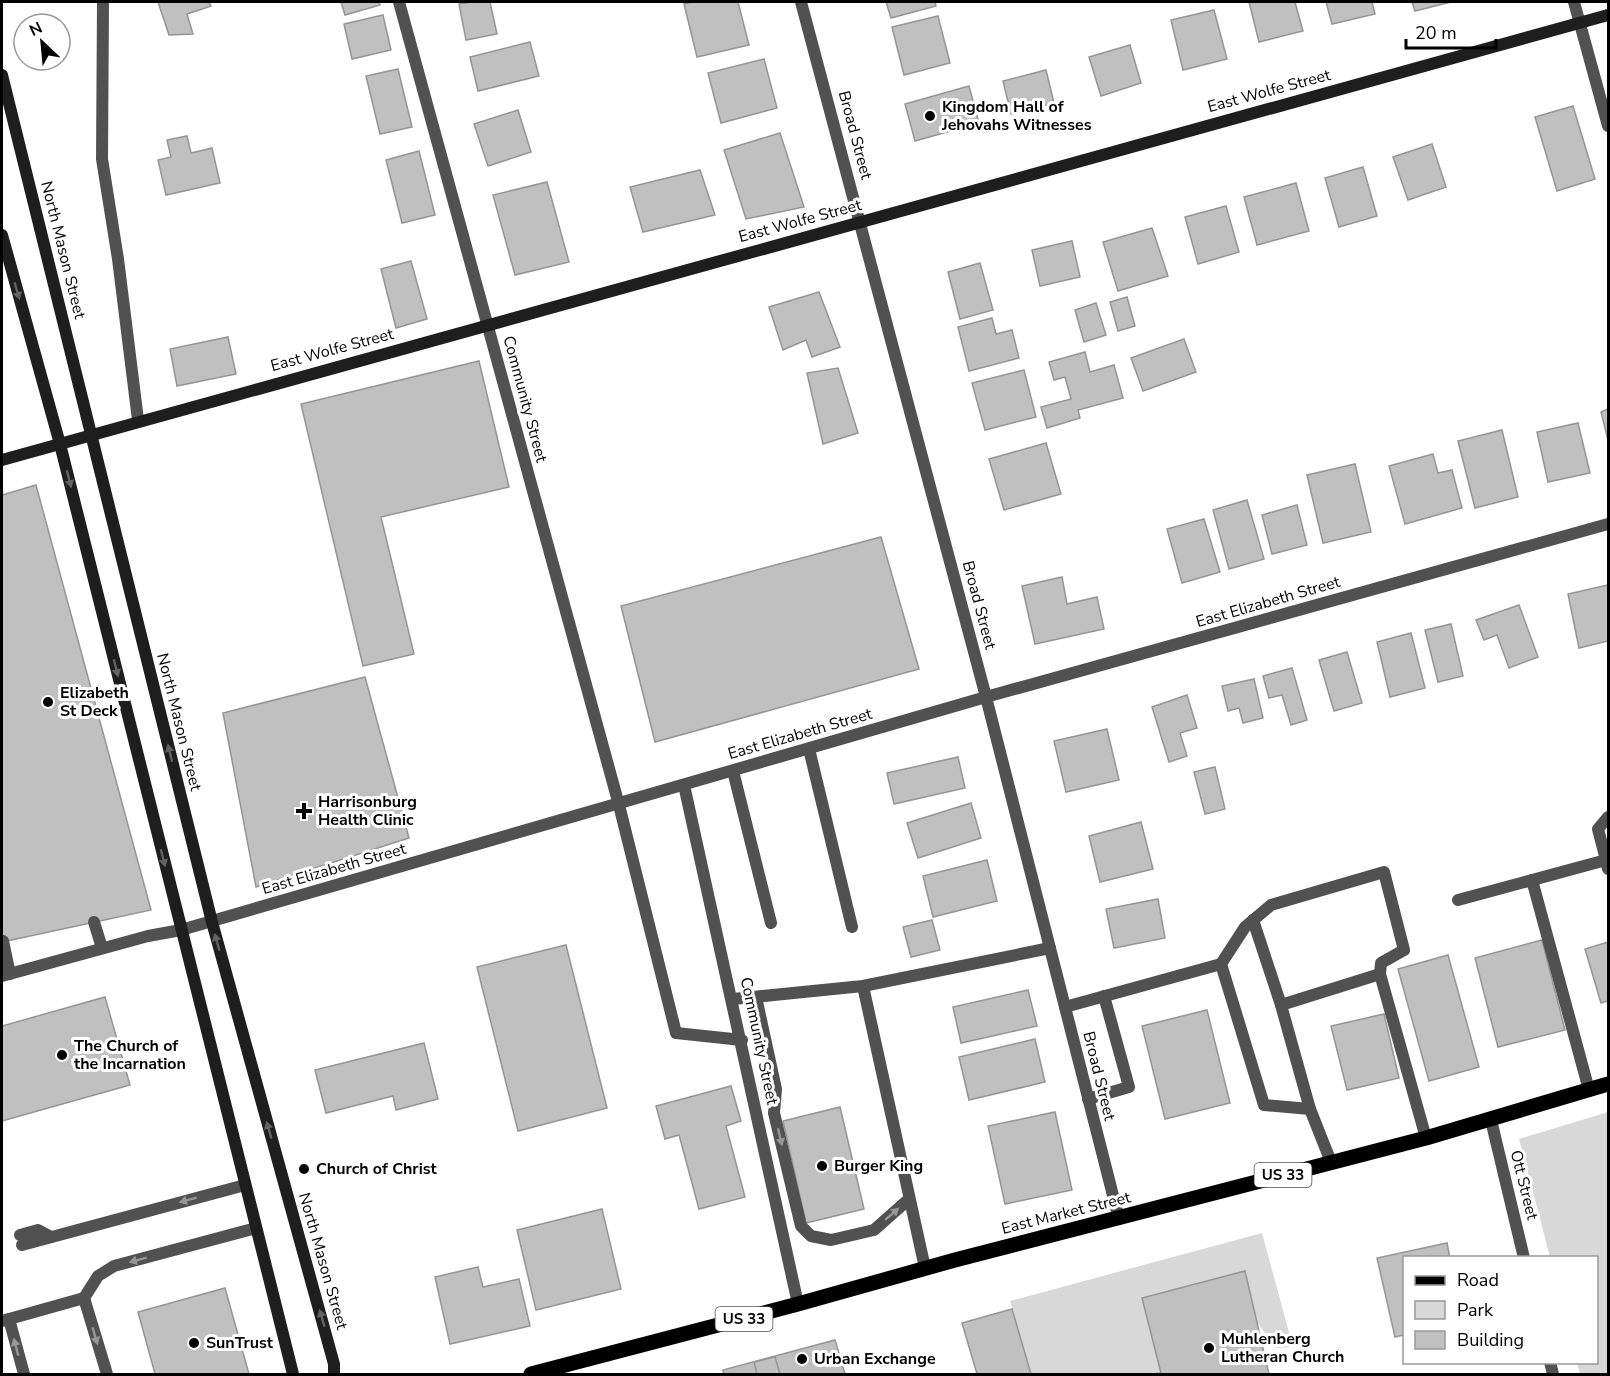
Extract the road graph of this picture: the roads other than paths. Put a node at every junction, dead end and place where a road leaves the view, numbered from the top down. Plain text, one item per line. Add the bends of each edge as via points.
1 (103, 2) edge
2 (399, 2) edge
3 (801, 2) edge
4 (1574, 2) edge
5 (1608, 15) edge
6 (1580, 23) junction
7 (2, 75) edge
8 (1608, 126) edge
9 (862, 221) junction
10 (2, 235) edge
11 (487, 324) junction
12 (138, 420) junction
13 (92, 434) junction
14 (60, 444) junction
15 (2, 460) edge
16 (1608, 524) edge
17 (986, 697) junction
18 (809, 749) junction
19 (733, 771) junction
20 (684, 785) junction
21 (619, 805) junction
22 (1608, 818) edge
23 (1607, 864) edge
24 (1532, 880) junction
25 (1458, 900) dead end
26 (1253, 920) junction
27 (94, 922) dead end
28 (212, 922) junction
29 (771, 923) dead end
30 (852, 927) dead end
31 (181, 930) junction
32 (3, 941) dead end
33 (102, 948) junction
34 (1050, 948) junction
35 (1221, 964) junction
36 (1380, 974) junction
37 (6, 975) edge
38 (864, 986) junction
39 (1104, 996) junction
40 (756, 997) junction
41 (733, 999) junction
42 (1281, 1005) junction
43 (1065, 1007) junction
44 (742, 1040) junction
45 (1608, 1084) edge
46 (1589, 1090) junction
47 (1088, 1099) junction
48 (1310, 1109) junction
49 (1491, 1120) junction
50 (1426, 1138) junction
51 (1331, 1162) junction
52 (245, 1185) junction
53 (909, 1199) junction
54 (1119, 1219) junction
55 (256, 1228) junction
56 (21, 1240) dead end
57 (1524, 1256) edge
58 (925, 1268) junction
59 (84, 1298) junction
60 (798, 1305) junction
61 (5, 1320) edge
62 (24, 1374) edge
63 (107, 1374) edge
64 (293, 1374) edge
65 (333, 1374) edge
66 (531, 1374) edge

1 - 12 street via 102,159
2 - 11 street, Community Street
3 - 9 street, Broad Street
4 - 6 street
5 - 6 main road, East Wolfe Street
6 - 8 street
6 - 9 main road, East Wolfe Street
7 - 13 main road, North Mason Street
9 - 11 main road, East Wolfe Street
9 - 17 street, Broad Street
10 -> 14 main road
11 - 12 main road, East Wolfe Street
11 - 21 street, Community Street
12 - 13 main road, East Wolfe Street
13 - 14 main road, East Wolfe Street
28 -> 13 main road, North Mason Street
14 - 15 main road, East Wolfe Street
14 -> 31 main road
16 - 17 street, East Elizabeth Street
17 - 18 street, East Elizabeth Street
17 - 34 street, Broad Street
18 - 19 street, East Elizabeth Street
18 - 30 street
19 - 20 street, East Elizabeth Street
19 - 29 street
20 - 21 street, East Elizabeth Street
20 - 41 street, Community Street
21 - 28 street, East Elizabeth Street
21 - 44 street, Community Street via 676,1033
22 - 23 street via 1598,829
23 - 24 street
24 - 25 street
24 - 46 street
26 - 35 street
26 - 36 street via 1271,905 1384,872 1404,950 1381,963
26 - 42 street
27 - 33 street
28 - 31 street, East Elizabeth Street
65 -> 28 main road, North Mason Street via 334,1364
31 - 33 street, East Elizabeth Street
31 - 52 main road
32 - 37 street
33 - 37 street, East Elizabeth Street
34 - 38 street
34 - 43 street, Broad Street
35 - 39 street
35 - 48 street via 1264,1105
36 - 42 street
36 - 50 street
38 - 40 street
38 - 53 street
39 - 43 street
39 - 47 street via 1129,1087
40 - 41 street
40 -> 53 street via 776,1089 774,1113 801,1226 811,1236 831,1240 873,1230
41 - 44 street, Community Street
42 - 48 street
43 - 47 street, Broad Street
44 - 60 street, Community Street
45 - 46 main road, East Market Street / US 33
46 - 49 main road, East Market Street / US 33
47 - 54 street, Broad Street
48 - 51 street
49 - 50 main road, East Market Street / US 33
49 - 57 street, Ott Street
50 - 51 main road, East Market Street / US 33
51 - 54 main road, East Market Street / US 33
52 - 55 main road
52 -> 56 street via 51,1237
53 - 58 street
54 - 58 main road, East Market Street / US 33
55 -> 59 street via 114,1266 98,1276
55 - 64 main road
58 - 60 main road, East Market Street / US 33
59 - 61 street
59 -> 63 street
60 - 66 main road, East Market Street / US 33
62 -> 61 street

